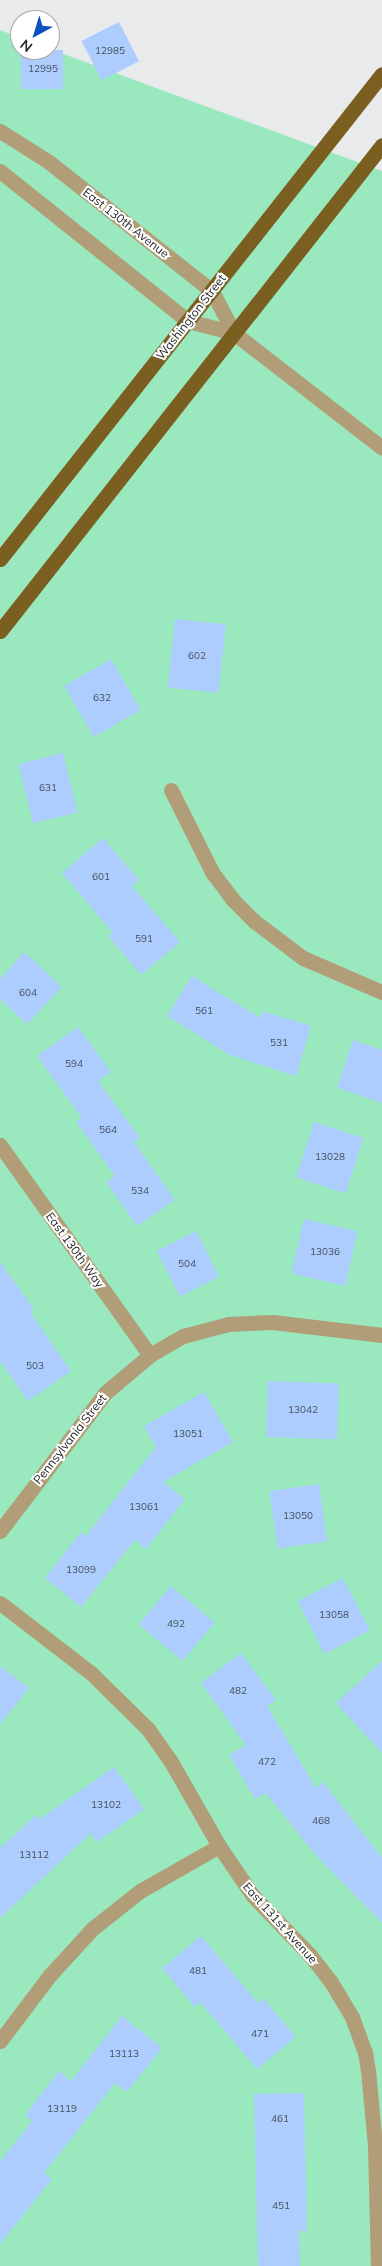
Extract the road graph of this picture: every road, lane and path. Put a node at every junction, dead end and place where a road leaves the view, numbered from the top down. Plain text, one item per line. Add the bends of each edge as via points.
1 (382, 74) edge
2 (0, 131) edge
3 (382, 145) edge
4 (0, 171) edge
5 (212, 291) junction
6 (188, 321) junction
7 (234, 334) junction
8 (382, 448) edge
9 (0, 559) edge
10 (0, 630) edge
11 (171, 790) dead end
12 (382, 992) edge
13 (0, 1145) edge
14 (382, 1335) edge
15 (150, 1355) junction
16 (0, 1531) edge
17 (0, 1603) edge
18 (219, 1846) junction
19 (0, 2041) edge
20 (378, 2266) edge

1 - 5 main road, Washington Street
2 - 5 street, East 130th Avenue via 49,162
3 - 7 main road
4 - 6 street, East 130th Avenue
5 - 6 main road, Washington Street
5 - 7 street, East 130th Avenue
6 - 7 street, East 130th Avenue
6 - 9 main road, Washington Street
7 - 8 street, East 130th Avenue
7 - 10 main road
11 - 12 street via 212,872 254,921 303,958
13 - 15 street, East 130th Way
14 - 15 street, Pennsylvania Street via 250,1322 183,1336
15 - 16 street, Pennsylvania Street via 105,1393
17 - 18 street, East 131st Avenue via 90,1673 148,1729 170,1760
18 - 19 street via 140,1891 92,1928 50,1975
18 - 20 street, East 131st Avenue via 253,1896 331,1982 352,2017 368,2070

